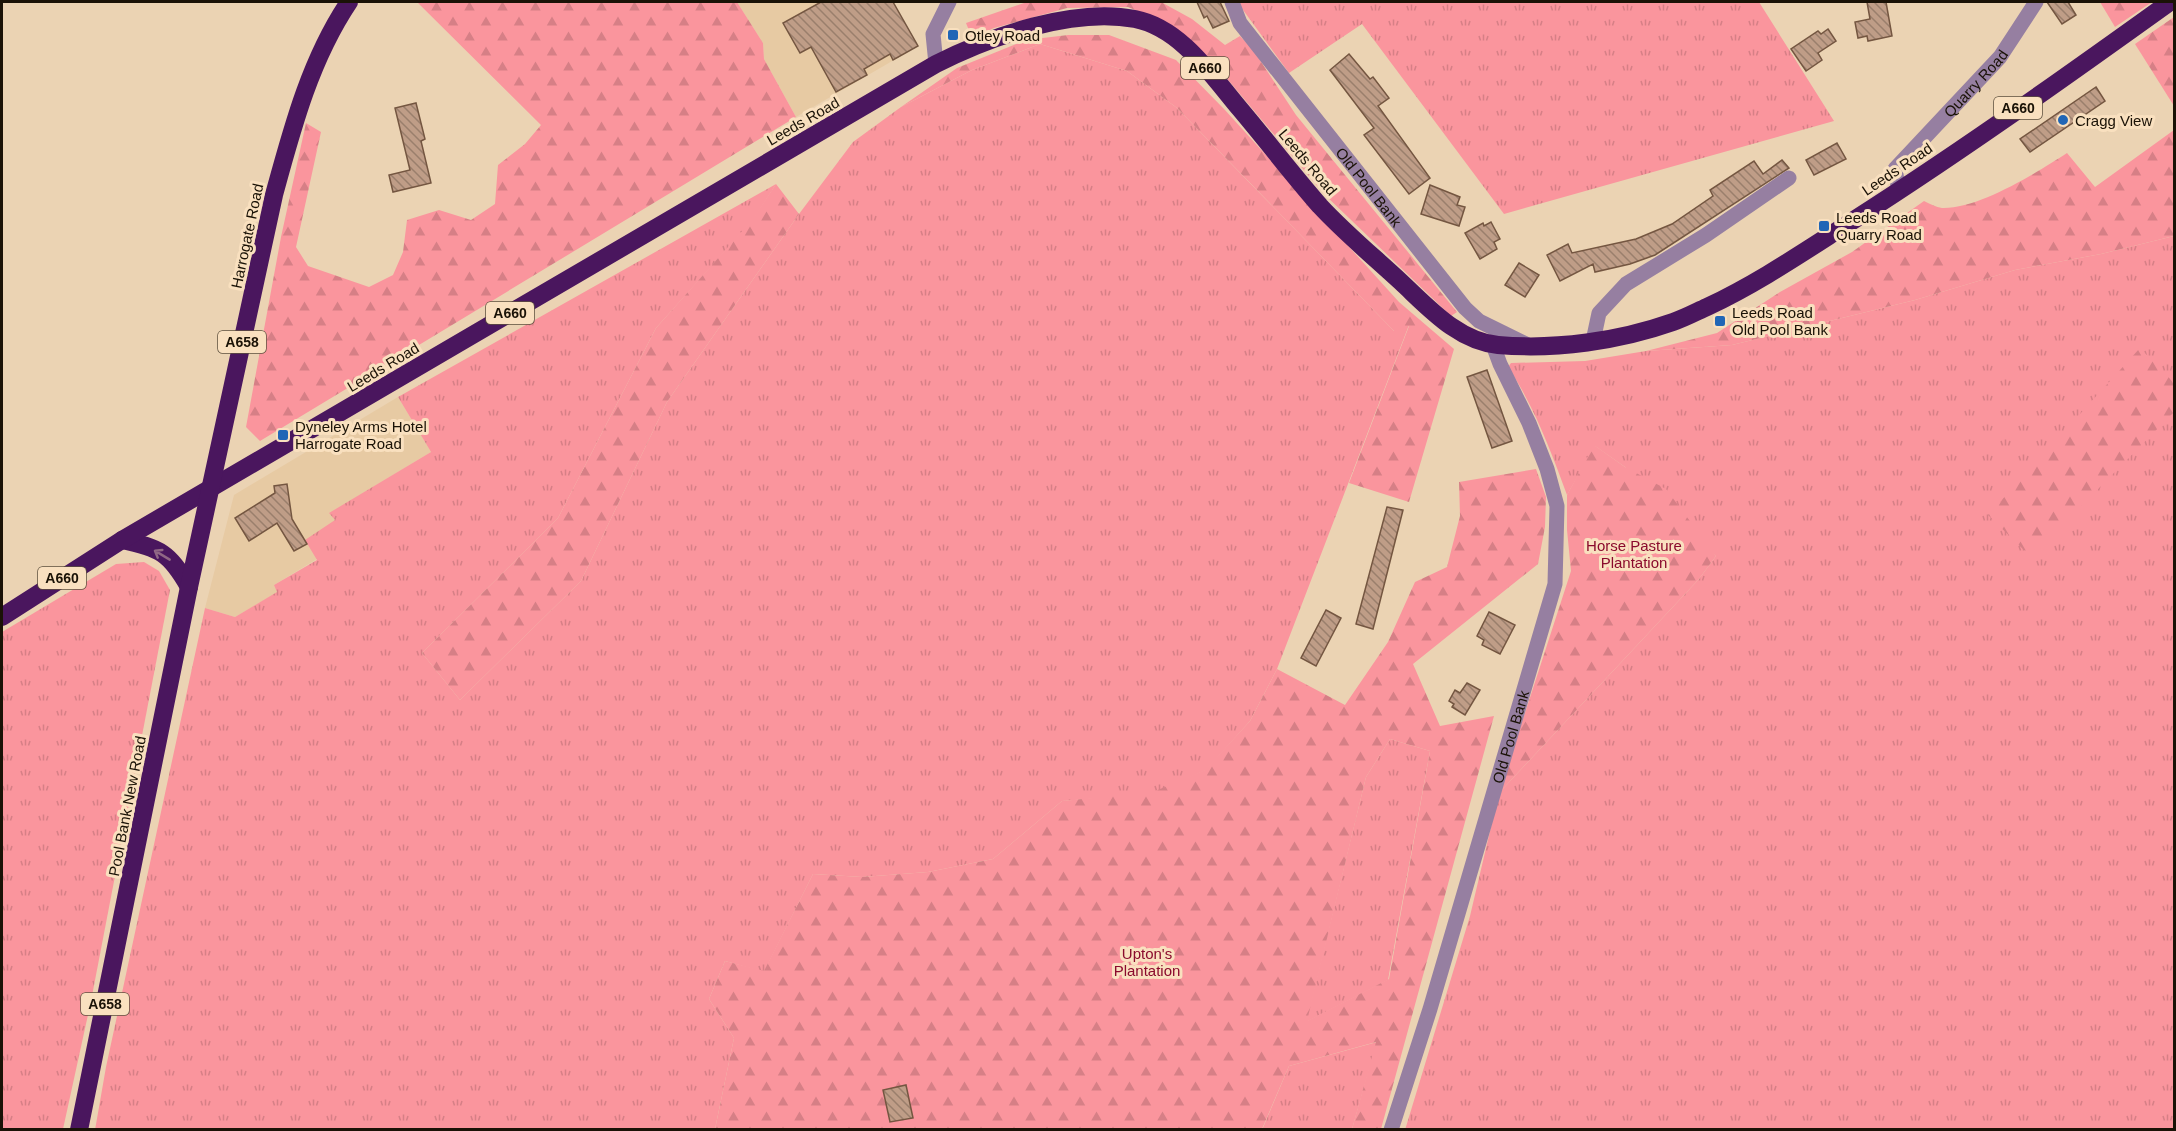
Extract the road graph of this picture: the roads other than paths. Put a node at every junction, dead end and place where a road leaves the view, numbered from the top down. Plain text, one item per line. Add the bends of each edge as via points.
1 (349, 2) edge
2 (949, 2) edge
3 (1232, 2) edge
4 (2036, 2) edge
5 (2170, 2) edge
6 (936, 64) junction
7 (1789, 178) dead end
8 (1899, 191) junction
9 (1593, 341) junction
10 (1493, 345) junction
11 (1530, 347) junction
12 (211, 489) junction
13 (122, 540) junction
14 (189, 587) junction
15 (2, 616) edge
16 (79, 1130) edge
17 (1391, 1130) edge

1 - 12 highway, Harrogate Road / A658 via 320,54 291,133
2 - 6 street via 933,34
3 - 11 street, Old Pool Bank via 1240,23 1465,308 1479,321
4 - 8 street, Quarry Road via 2000,57 1895,169
5 - 8 highway, Leeds Road / A660
6 - 10 highway, Leeds Road / A660 via 1003,34 1070,20 1137,19 1164,30 1189,50 1322,208 1440,318 1470,337
6 - 12 highway, Leeds Road / A660
7 - 9 street via 1626,284 1599,313
8 - 9 highway, Leeds Road / A660 via 1782,267 1726,298 1676,321
9 - 11 highway, Leeds Road / A660
10 - 11 highway, Leeds Road / A660
10 - 17 street, Old Pool Bank via 1529,423 1557,506 1555,584
12 - 13 highway, Leeds Road / A660
12 - 14 highway, Pool Bank New Road / A658
14 -> 13 highway via 177,564 162,553
13 - 15 highway, Leeds Road / A660
14 - 16 highway, Pool Bank New Road / A658

